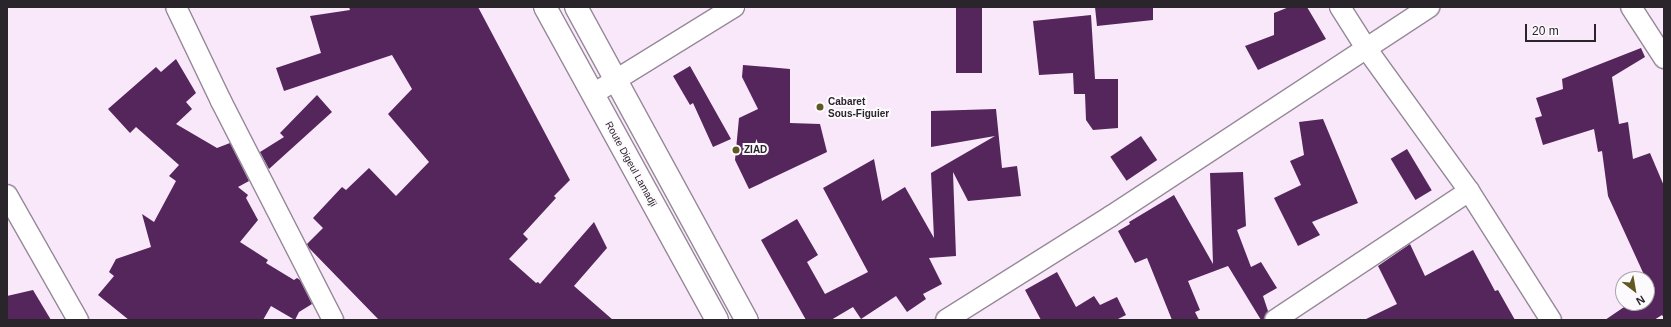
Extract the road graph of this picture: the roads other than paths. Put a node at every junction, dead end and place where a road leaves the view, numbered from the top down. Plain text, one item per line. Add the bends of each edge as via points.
1 (176, 7) edge
2 (545, 7) edge
3 (576, 7) edge
4 (734, 7) edge
5 (1340, 7) edge
6 (1429, 7) edge
7 (1631, 7) edge
8 (1366, 48) junction
9 (1664, 58) edge
10 (616, 78) junction
11 (593, 94) junction
12 (1469, 191) junction
13 (7, 195) edge
14 (78, 320) edge
15 (333, 320) edge
16 (717, 320) edge
17 (747, 320) edge
18 (946, 320) edge
19 (1275, 320) edge
20 (1551, 320) edge

1 - 15 street
2 - 11 main road, Route Digeul Lamadji
3 - 10 main road
4 - 10 street
5 - 8 street
6 - 8 street
7 - 9 street
8 - 12 street
8 - 18 street via 1111,216
10 - 11 street
10 - 17 main road
11 - 16 main road, Route Digeul Lamadji
12 - 19 street
12 - 20 street
13 - 14 street

